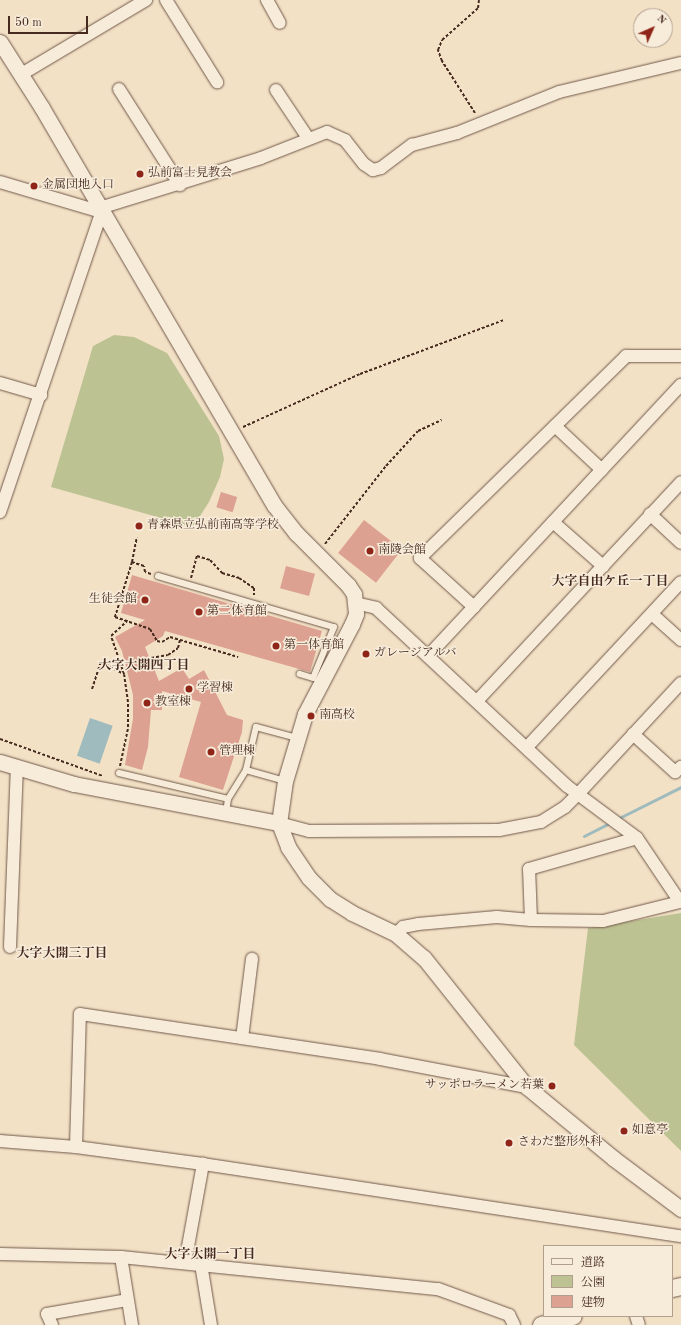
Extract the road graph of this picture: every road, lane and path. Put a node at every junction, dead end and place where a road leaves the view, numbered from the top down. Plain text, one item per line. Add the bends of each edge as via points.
1 (146, 0) edge
2 (166, 0) edge
3 (267, 0) edge
4 (479, 0) edge
5 (280, 22) dead end
6 (0, 42) edge
7 (681, 64) edge
8 (20, 75) junction
9 (217, 82) dead end
10 (120, 89) dead end
11 (276, 90) dead end
12 (482, 124) junction
13 (308, 138) junction
14 (0, 182) edge
15 (180, 185) junction
16 (101, 212) junction
17 (504, 320) dead end
18 (681, 356) edge
19 (0, 383) edge
20 (681, 385) edge
21 (40, 395) junction
22 (442, 420) dead end
23 (555, 426) junction
24 (231, 433) junction
25 (602, 470) junction
26 (681, 482) edge
27 (0, 512) edge
28 (650, 514) junction
29 (553, 522) junction
30 (137, 537) dead end
31 (681, 543) edge
32 (316, 554) junction
33 (132, 562) junction
34 (603, 566) junction
35 (158, 576) joint
36 (681, 582) edge
37 (189, 584) junction
38 (255, 589) dead end
39 (355, 603) junction
40 (474, 607) junction
41 (652, 614) junction
42 (126, 621) junction
43 (180, 640) junction
44 (681, 640) edge
45 (329, 656) junction
46 (428, 656) junction
47 (238, 657) dead end
48 (151, 658) dead end
49 (124, 674) junction
50 (300, 674) dead end
51 (681, 683) edge
52 (92, 689) dead end
53 (477, 701) junction
54 (633, 734) junction
55 (296, 738) junction
56 (0, 739) edge
57 (528, 746) junction
58 (0, 762) edge
59 (681, 767) edge
60 (17, 768) junction
61 (246, 770) junction
62 (119, 773) joint
63 (107, 777) dead end
64 (285, 781) junction
65 (152, 790) junction
66 (578, 794) junction
67 (227, 806) junction
68 (279, 823) junction
69 (637, 838) junction
70 (531, 920) junction
71 (396, 934) junction
72 (10, 947) dead end
73 (252, 959) dead end
74 (242, 1038) junction
75 (527, 1087) junction
76 (0, 1141) edge
77 (76, 1146) junction
78 (203, 1164) junction
79 (681, 1209) edge
80 (681, 1236) edge
81 (0, 1254) edge
82 (121, 1257) junction
83 (185, 1263) junction
84 (201, 1264) junction
85 (127, 1300) junction
86 (570, 1317) edge
87 (52, 1325) edge
88 (132, 1325) edge
89 (211, 1325) edge
90 (514, 1325) edge
91 (542, 1325) edge

1 - 8 street
2 - 9 street
3 - 5 street
4 - 12 path via 478,8 442,40 438,50 442,61
6 - 8 street
7 - 12 street via 559,92
8 - 16 street via 46,115
10 - 15 street
11 - 13 street
12 - 13 street via 412,145 381,168 373,170 364,164 346,140 336,134 327,132
13 - 15 street via 261,158
14 - 16 street
15 - 16 street via 103,207
16 - 21 street
16 - 24 street
17 - 24 path via 360,374
18 - 23 street via 626,356
19 - 21 street
20 - 25 street
21 - 27 street
22 - 32 path via 418,431 386,466
23 - 25 street
23 - 40 street via 420,558
24 - 32 street via 274,506
25 - 29 street
26 - 28 street
28 - 31 street
28 - 34 street
29 - 34 street
29 - 40 street
30 - 33 path
32 - 39 street via 348,585
33 - 35 path via 144,566 145,572
33 - 42 path via 115,617
34 - 53 street
35 - 37 lane
36 - 41 street
37 - 38 path via 197,556 210,560 222,573 239,578
37 - 45 lane via 334,627
39 - 45 street via 356,614 352,624
39 - 46 street via 376,608
40 - 46 street
41 - 44 street
41 - 57 street
42 - 43 path via 150,629 157,641 162,642 170,637
42 - 49 path via 111,636
43 - 47 path
43 - 48 path via 178,648 168,654
45 - 50 lane via 312,678
45 - 55 street
46 - 53 street
49 - 52 path via 101,662
49 - 62 path via 128,727
51 - 54 street
53 - 57 street
54 - 59 street via 675,772
54 - 66 street
55 - 61 lane via 256,727
55 - 64 street
56 - 63 path
57 - 66 street
58 - 60 street
60 - 65 street via 74,784
60 - 72 street
61 - 64 lane
61 - 67 lane
62 - 65 lane
64 - 68 street
65 - 67 street
66 - 68 street via 565,807 541,822 499,830 309,831
66 - 69 street
67 - 68 street
68 - 71 street via 288,847 309,878 330,898 352,913
69 - 70 street via 529,869
69 - 70 street via 680,902 603,921
70 - 71 street via 497,917 418,924 404,927
71 - 75 street via 424,958
73 - 74 street
74 - 75 street via 380,1059
74 - 77 street via 80,1014
75 - 79 street via 607,1153
76 - 77 street
77 - 78 street
78 - 80 street
78 - 83 street
81 - 82 street
82 - 83 street
82 - 85 street
83 - 84 street
84 - 89 street
84 - 90 street via 438,1289 509,1315
85 - 87 street via 47,1314
85 - 88 street
86 - 91 main road

